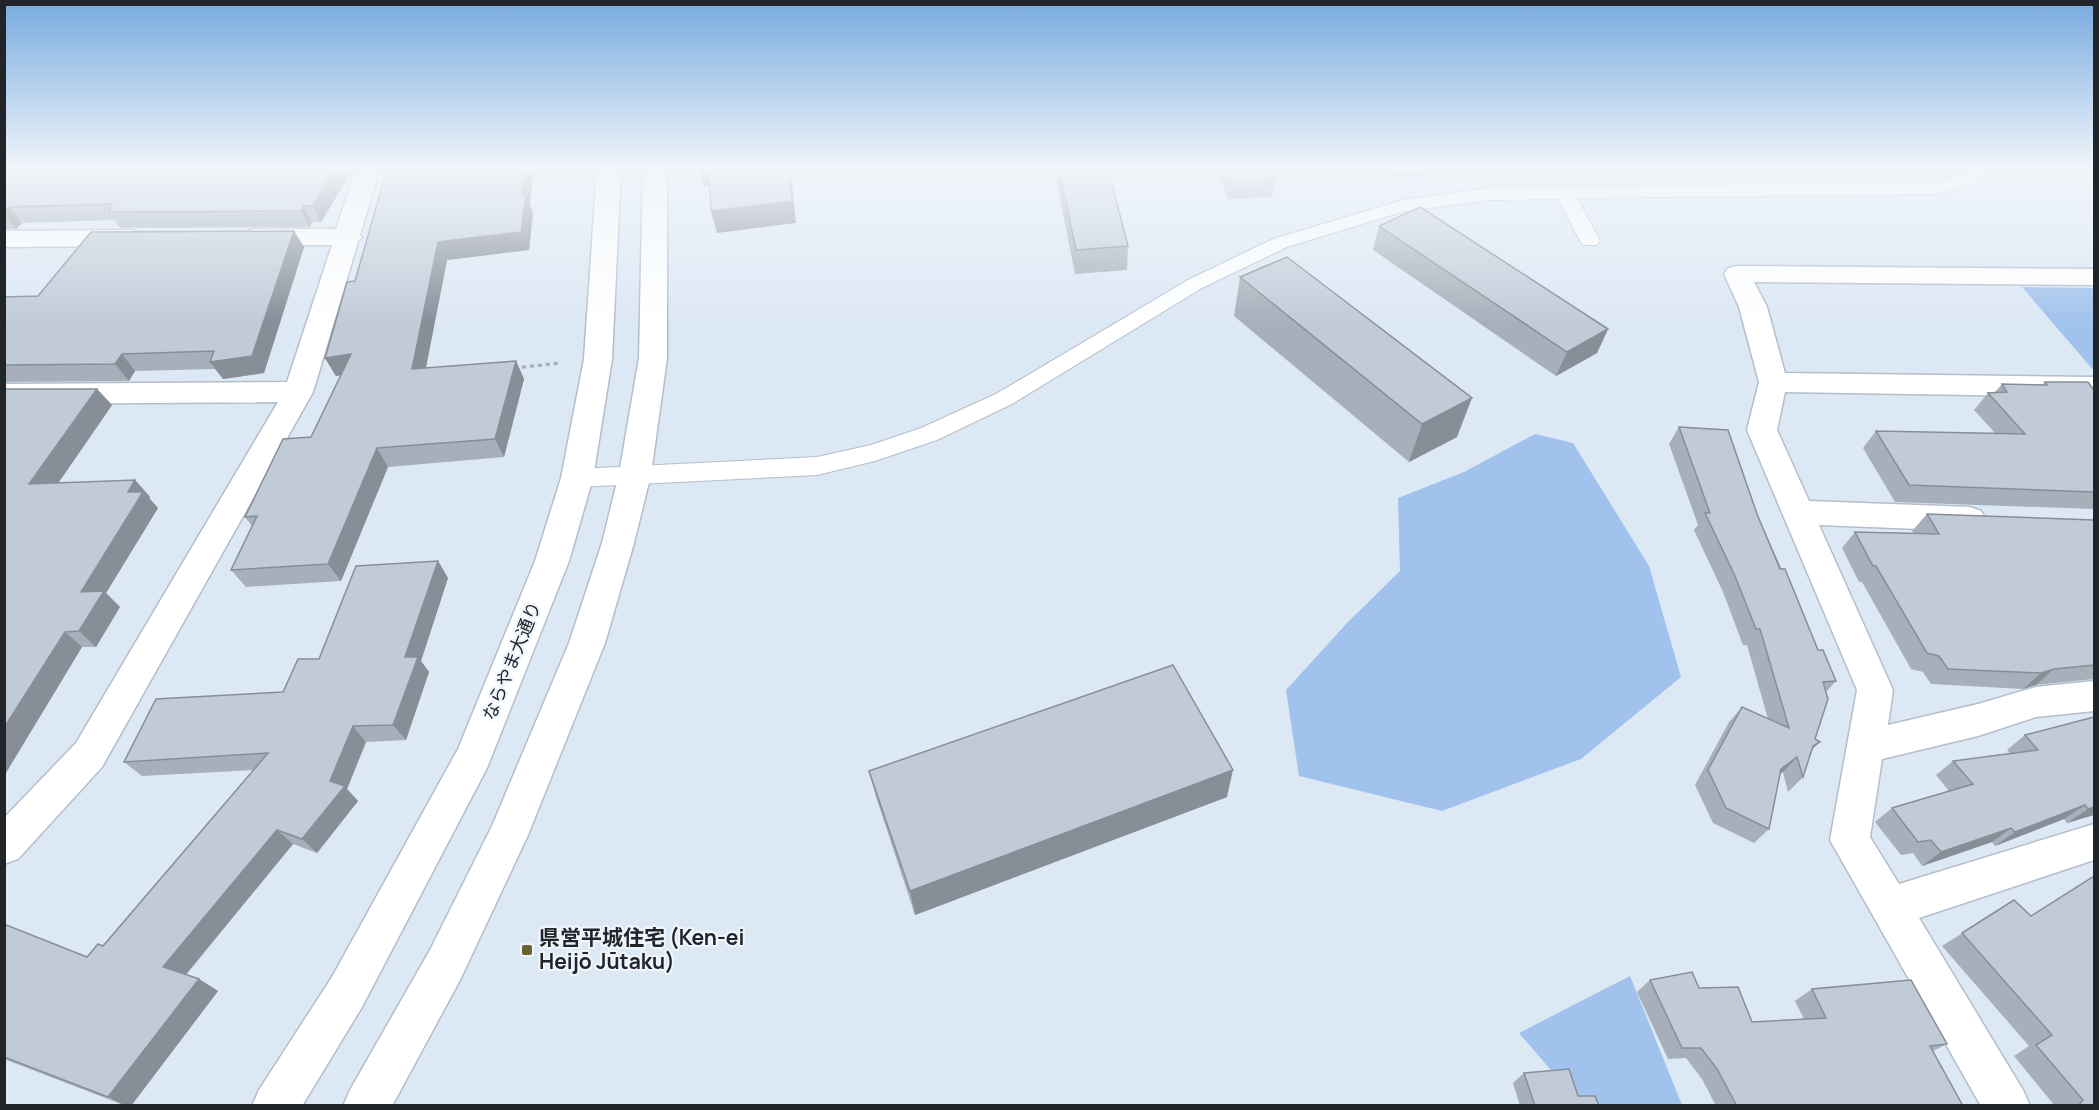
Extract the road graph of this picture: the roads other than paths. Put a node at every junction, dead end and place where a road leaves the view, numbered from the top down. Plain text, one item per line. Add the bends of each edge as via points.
1 (353, 221) edge
2 (606, 221) edge
3 (654, 221) edge
4 (1353, 221) edge
5 (1579, 221) edge
6 (348, 237) junction
7 (159, 238) edge
8 (230, 238) edge
9 (4, 239) edge
10 (1590, 241) dead end
11 (2094, 277) edge
12 (1773, 382) junction
13 (2094, 387) edge
14 (298, 392) junction
15 (7, 397) edge
16 (635, 474) junction
17 (578, 478) junction
18 (1798, 512) junction
19 (2000, 520) edge
20 (2094, 696) edge
21 (1866, 747) junction
22 (2094, 842) edge
23 (4, 846) edge
24 (1890, 907) junction
25 (275, 1106) edge
26 (366, 1106) edge
27 (2007, 1106) edge

1 - 6 street
2 - 17 street, ならやま大通り via 598,358
3 - 16 street via 653,358
4 - 16 lane via 1280,243 1196,284 1004,399 929,434 875,453 817,466
5 - 10 lane
6 - 8 street
6 - 14 street
7 - 9 street
11 - 12 street via 1737,274 1753,307
12 - 13 street
12 - 18 street via 1762,430
14 - 15 street
14 - 23 street via 89,755
16 - 17 lane
16 - 26 street via 587,643 508,835 445,965
17 - 25 street, ならやま大通り via 552,561 474,756 347,992
18 - 19 street
18 - 21 street via 1875,690
20 - 21 street via 2036,702
21 - 24 street via 1850,840
22 - 24 street
24 - 27 street

